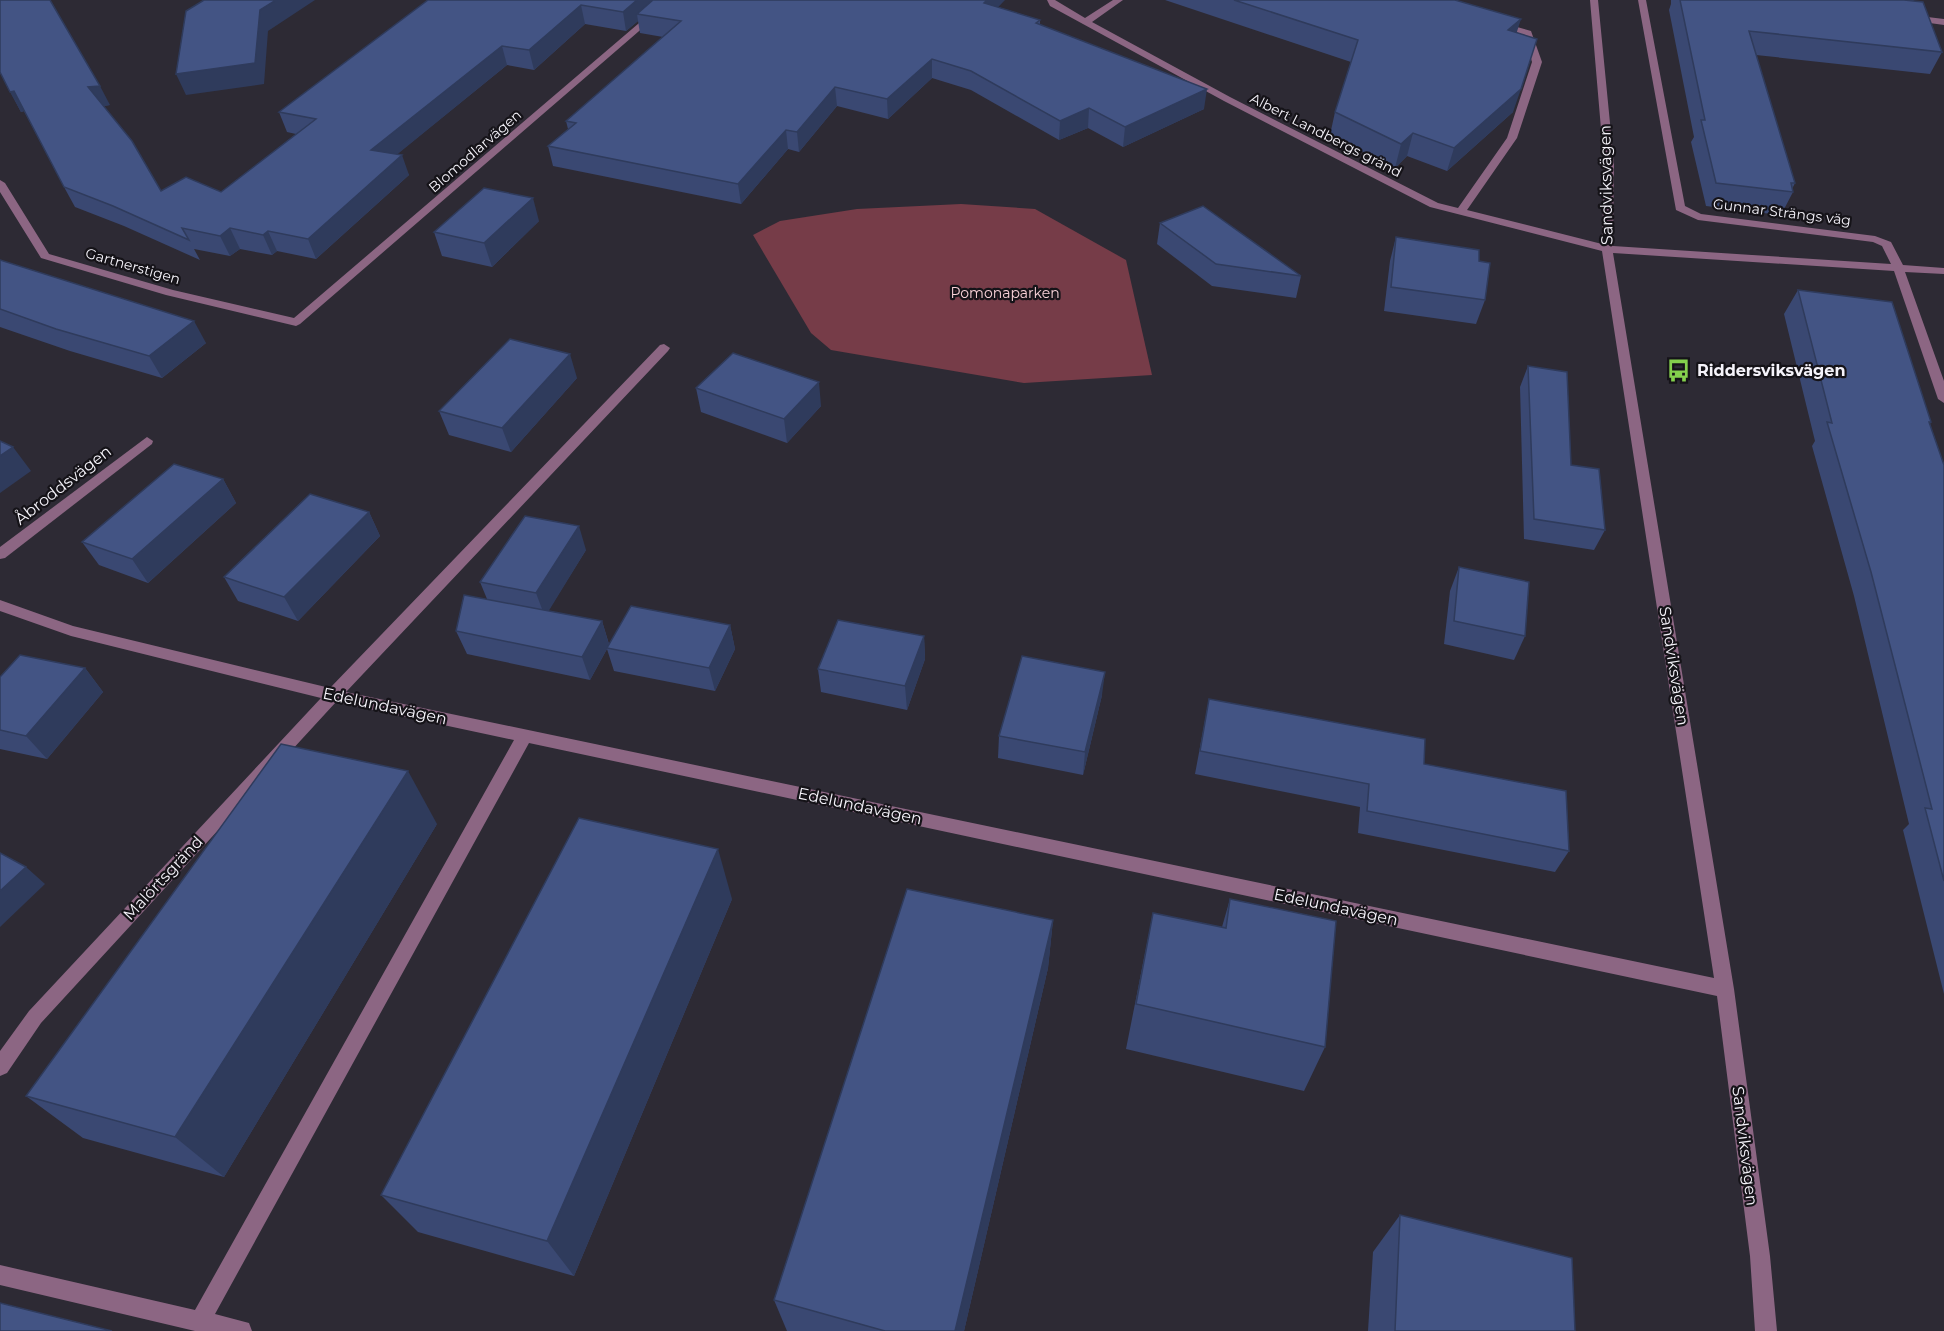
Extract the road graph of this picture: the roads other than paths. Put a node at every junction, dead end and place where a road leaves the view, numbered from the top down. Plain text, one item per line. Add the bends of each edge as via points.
1 (671, 0) edge
2 (1052, 0) edge
3 (1119, 0) edge
4 (1594, 0) edge
5 (1642, 0) edge
6 (1898, 17) edge
7 (1484, 21) edge
8 (1085, 22) junction
9 (1944, 22) edge
10 (0, 183) edge
11 (1460, 212) junction
12 (1607, 249) junction
13 (1898, 267) junction
14 (1944, 271) edge
15 (296, 322) joint
16 (663, 348) dead end
17 (1944, 399) edge
18 (147, 441) dead end
19 (0, 554) edge
20 (0, 605) edge
21 (333, 695) junction
22 (525, 735) junction
23 (1725, 989) junction
24 (0, 1067) edge
25 (0, 1275) edge
26 (200, 1321) junction
27 (241, 1331) edge
28 (1766, 1331) edge

1 - 15 street, Blomodlarvägen
2 - 8 street, Albert Landbergs gränd
3 - 8 street
4 - 12 street, Sandviksvägen via 1609,164
5 - 13 street, Gunnar Strängs väg via 1680,208 1698,217 1875,239 1887,244
6 - 9 street
7 - 11 street via 1528,33 1537,62 1512,138
8 - 11 street, Albert Landbergs gränd via 1423,200
10 - 15 street, Gartnerstigen via 45,256 170,293
11 - 12 street, Albert Landbergs gränd
12 - 13 street
12 - 23 street, Sandviksvägen
13 - 14 street
13 - 17 street
16 - 21 street, Malörtsgränd
18 - 19 street, Åbroddsvägen
20 - 21 street, Edelundavägen via 71,631
21 - 22 street, Edelundavägen
21 - 24 street, Malörtsgränd via 34,1017
22 - 23 street, Edelundavägen
22 - 26 street
23 - 28 street, Sandviksvägen
25 - 26 street
26 - 27 street

